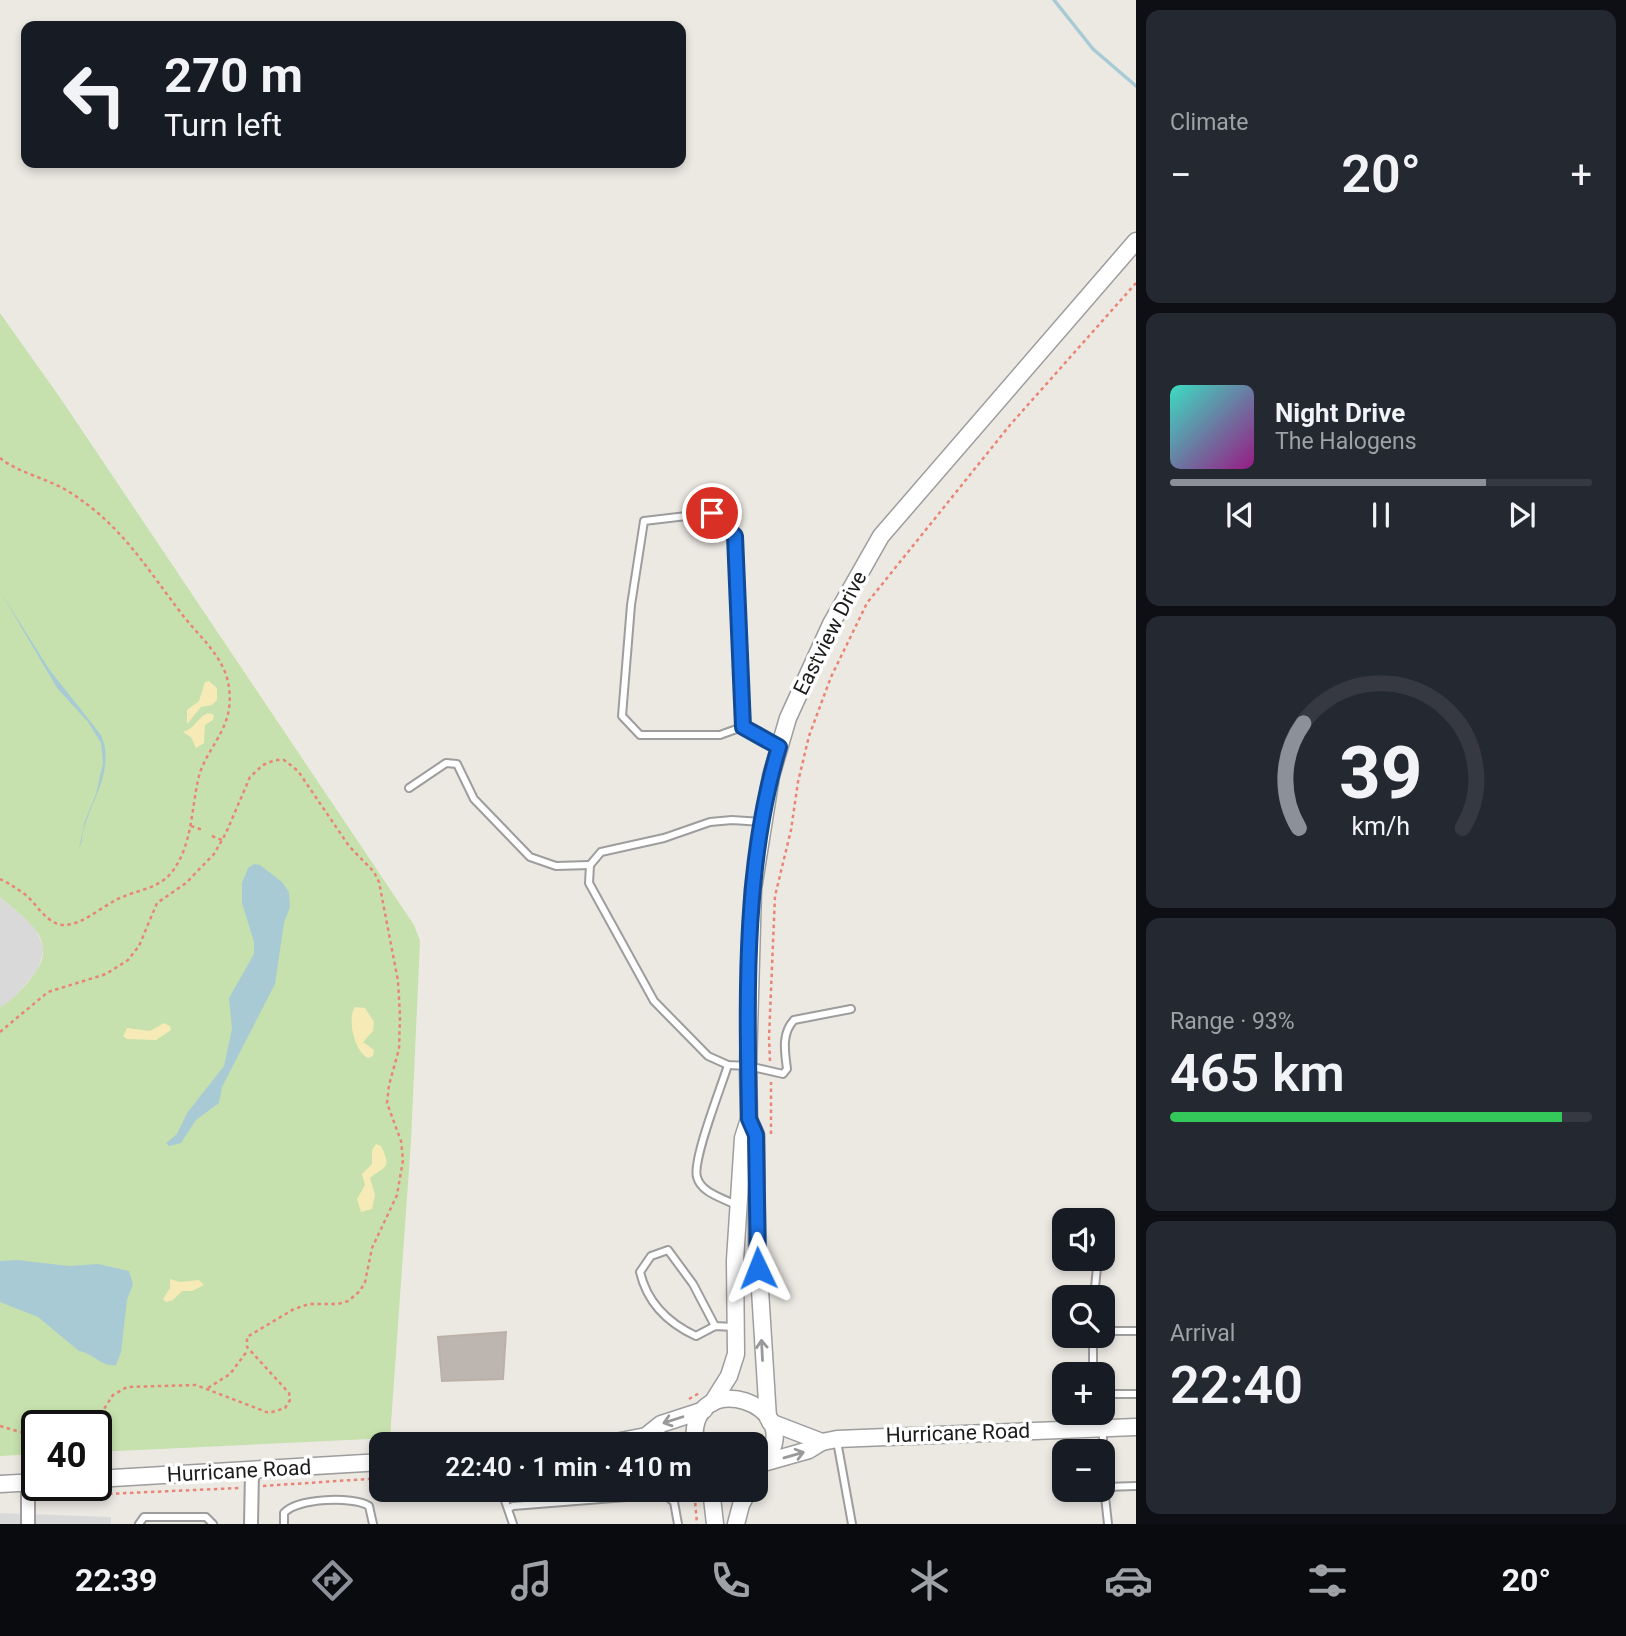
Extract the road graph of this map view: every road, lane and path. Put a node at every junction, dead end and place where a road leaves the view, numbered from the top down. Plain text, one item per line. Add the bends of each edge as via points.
1 (1136, 241) edge
2 (1136, 283) edge
3 (0, 458) edge
4 (743, 727) junction
5 (779, 747) junction
6 (409, 788) dead end
7 (762, 822) junction
8 (191, 826) junction
9 (203, 831) dead end
10 (212, 836) dead end
11 (222, 840) junction
12 (590, 865) junction
13 (0, 879) edge
14 (851, 1009) dead end
15 (0, 1032) edge
16 (728, 1065) junction
17 (748, 1066) junction
18 (771, 1072) junction
19 (749, 1119) junction
20 (771, 1143) dead end
21 (739, 1206) junction
22 (715, 1326) junction
23 (737, 1327) junction
24 (1115, 1331) edge
25 (1136, 1331) edge
26 (248, 1349) junction
27 (208, 1388) junction
28 (1115, 1394) edge
29 (1136, 1394) edge
30 (706, 1401) junction
31 (682, 1403) dead end
32 (105, 1410) edge
33 (769, 1420) junction
34 (1115, 1424) edge
35 (1055, 1425) edge
36 (0, 1426) edge
37 (1136, 1427) edge
38 (21, 1432) edge
39 (651, 1432) edge
40 (695, 1432) edge
41 (829, 1441) junction
42 (768, 1452) edge
43 (369, 1464) edge
44 (768, 1464) edge
45 (369, 1478) edge
46 (112, 1479) edge
47 (252, 1479) junction
48 (0, 1484) edge
49 (112, 1484) edge
50 (21, 1486) edge
51 (1136, 1486) edge
52 (1115, 1487) edge
53 (30, 1501) edge
54 (506, 1502) edge
55 (695, 1502) edge
56 (712, 1502) edge
57 (742, 1502) edge
58 (1106, 1502) edge
59 (509, 1508) junction
60 (28, 1524) edge
61 (139, 1524) edge
62 (213, 1524) edge
63 (251, 1524) edge
64 (284, 1524) edge
65 (373, 1524) edge
66 (513, 1524) edge
67 (678, 1524) edge
68 (697, 1524) edge
69 (715, 1524) edge
70 (736, 1524) edge
71 (852, 1524) edge
72 (1108, 1524) edge

1 - 5 street, Eastview Drive via 881,536 831,624
2 - 18 path via 1010,425 867,603 831,677 809,736 775,896
3 - 8 path via 68,491 106,519 141,555 221,664 228,685 228,715 200,775
4 - 4 lane via 735,536 712,513 644,521 631,605 622,716 640,735 720,735
4 - 5 lane
5 - 7 street, Eastview Drive
6 - 12 lane via 446,763 457,764 474,799 530,857 556,866
7 - 12 lane via 732,820 694,826 601,852
7 - 17 street, Eastview Drive via 753,889
8 - 9 path
8 - 13 path via 177,864 161,882 74,923 53,922 29,898
10 - 11 path
11 - 15 path via 198,873 157,903 128,960 106,974 48,992
11 - 26 path via 253,774 275,760 290,764 349,846 378,876 400,1016 399,1049 387,1103 401,1141 402,1172 392,1209 372,1248 365,1282 348,1301 309,1304 275,1318 249,1335
12 - 16 lane via 589,883 654,1001 708,1056
14 - 18 lane via 794,1020 784,1046 787,1069 783,1074
16 - 17 lane
16 - 21 lane via 697,1177 704,1189
17 - 18 lane
17 - 19 street, Eastview Drive
18 - 20 path
19 - 21 street, Eastview Drive via 743,1138
33 -> 19 street, Eastview Drive via 757,1255 756,1135
21 - 23 street, Eastview Drive via 734,1260
22 - 22 lane via 668,1250 651,1256 640,1272 645,1291 675,1326 696,1336
22 - 23 lane
23 - 30 street, Eastview Drive via 734,1362
24 - 25 lane
26 - 27 path via 239,1364
26 - 27 path via 289,1393 285,1408 263,1411
27 - 32 path via 184,1384 120,1389
28 - 29 lane
30 - 31 path
30 - 33 street, Hurricane Road via 743,1398 758,1405
30 -> 39 street
30 - 40 street, Eastview Drive
33 - 41 street, Hurricane Road
33 - 42 street, Eastview Drive via 772,1446
34 - 37 street, Hurricane Road
35 - 41 street, Hurricane Road
36 - 38 path
44 -> 41 street, Hurricane Road
41 - 71 lane
43 - 47 street, Hurricane Road
45 - 47 path
46 - 47 street, Hurricane Road
47 - 49 path
47 - 63 street
48 - 50 street
51 - 52 lane
53 - 60 street
54 - 59 lane
55 - 68 path
56 - 69 street
57 - 70 street
58 - 72 lane
59 - 66 lane
59 - 67 lane via 664,1494 674,1502
61 - 62 lane via 144,1517 206,1517
64 - 65 lane via 290,1506 360,1500 369,1506

